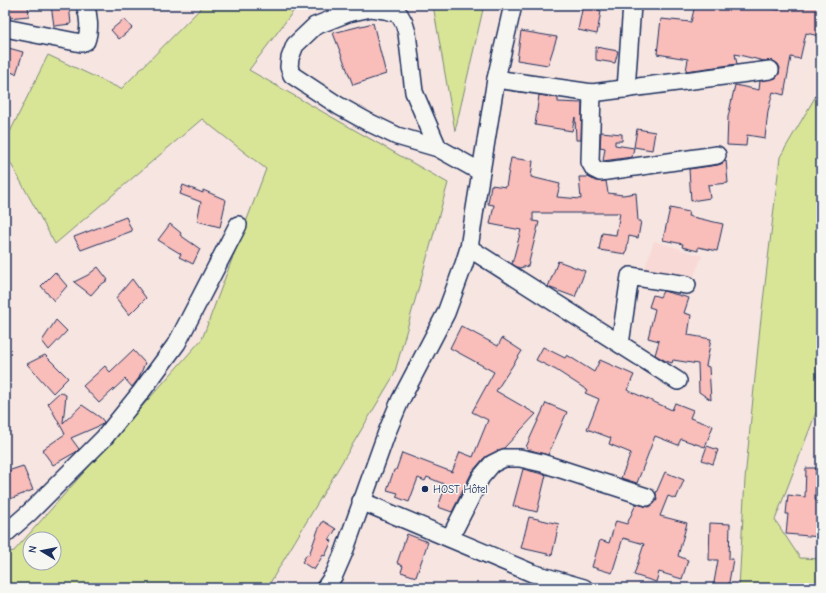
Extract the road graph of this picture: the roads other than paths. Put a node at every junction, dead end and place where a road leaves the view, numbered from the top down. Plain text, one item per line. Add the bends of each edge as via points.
1 (85, 5) edge
2 (513, 5) edge
3 (632, 5) edge
4 (5, 28) edge
5 (770, 70) dead end
6 (496, 79) junction
7 (626, 89) junction
8 (592, 93) junction
9 (438, 148) junction
10 (717, 155) dead end
11 (481, 172) junction
12 (238, 225) dead end
13 (469, 248) junction
14 (687, 285) dead end
15 (620, 344) junction
16 (678, 381) dead end
17 (647, 497) dead end
18 (361, 501) junction
19 (5, 534) edge
20 (450, 538) junction
21 (325, 588) edge
22 (584, 588) edge

1 - 4 street via 88,13 86,41
2 - 6 street
3 - 7 street
5 - 7 street
6 - 8 street
6 - 11 street
7 - 8 street
8 - 10 street via 590,162 594,169 600,172
9 - 9 street via 414,92 407,33 399,14 371,8 348,13 315,26 295,46 289,67 292,76 339,106 396,136
9 - 11 street
11 - 13 street
12 - 19 street via 177,343 142,392 104,438
13 - 15 street
13 - 18 street via 446,313 395,413
14 - 15 street via 630,276
15 - 16 street
17 - 20 street via 542,463 520,458 504,458 492,464 481,477
18 - 20 street
18 - 21 street via 344,552
20 - 22 street via 532,573

